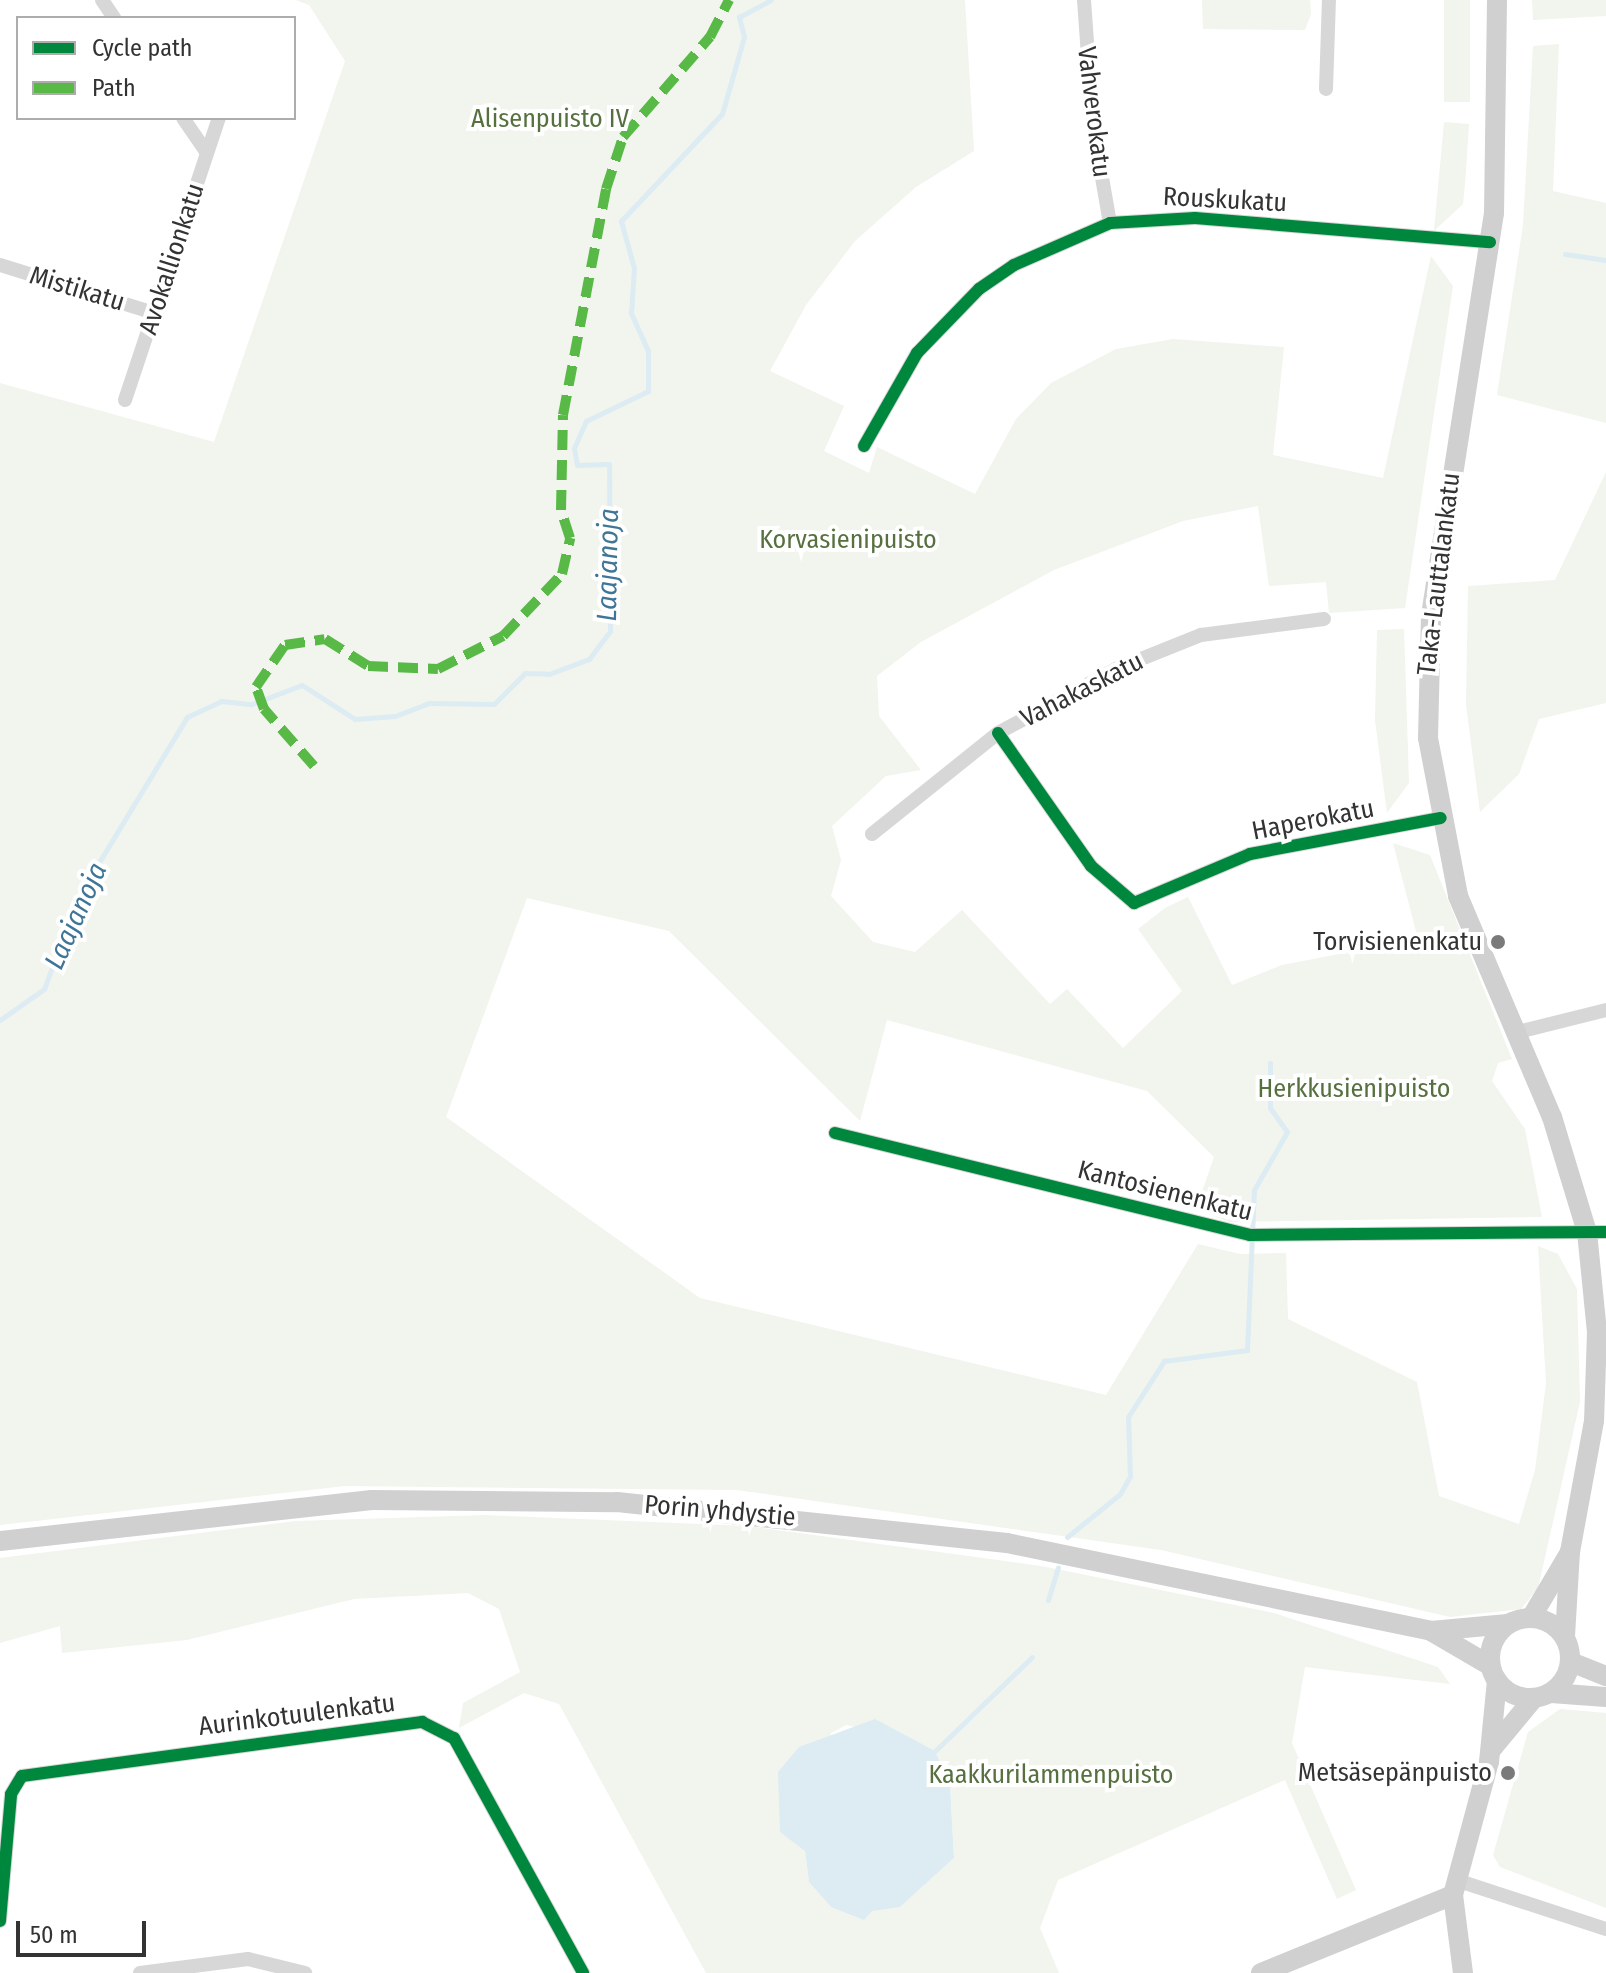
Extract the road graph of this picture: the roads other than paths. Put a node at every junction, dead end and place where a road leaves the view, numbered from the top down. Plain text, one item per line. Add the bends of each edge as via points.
1 (1084, 0) edge
2 (1329, 0) edge
3 (1497, 0) edge
4 (1326, 89) dead end
5 (184, 120) edge
6 (218, 120) edge
7 (207, 153) junction
8 (1110, 223) junction
9 (1490, 242) junction
10 (0, 265) edge
11 (154, 313) junction
12 (125, 400) dead end
13 (864, 446) dead end
14 (1324, 619) dead end
15 (998, 733) junction
16 (1441, 818) junction
17 (872, 834) dead end
18 (1606, 1010) edge
19 (1518, 1032) junction
20 (835, 1133) dead end
21 (1597, 1232) edge
22 (1600, 1422) edge
23 (0, 1541) edge
24 (1570, 1552) junction
25 (1531, 1618) junction
26 (1508, 1624) junction
27 (1431, 1631) junction
28 (1565, 1637) junction
29 (1571, 1662) junction
30 (1494, 1673) junction
31 (1606, 1676) edge
32 (1542, 1696) junction
33 (1606, 1697) edge
34 (1491, 1750) junction
35 (1454, 1887) junction
36 (0, 1921) edge
37 (1606, 1929) edge
38 (140, 1973) edge
39 (305, 1973) edge
40 (583, 1973) edge
41 (1261, 1973) edge
42 (1463, 1973) edge

1 - 8 street, Vahverokatu via 1093,126
2 - 4 street
3 - 9 main road, Taka-Lauttalankatu
5 - 7 street
6 - 7 street, Avokallionkatu
7 - 11 street, Avokallionkatu
8 - 9 street, Rouskukatu via 1195,218
8 - 13 street, Rouskukatu via 1014,265 979,289 917,353
9 - 16 main road, Taka-Lauttalankatu via 1427,651 1428,738
10 - 11 street, Mistikatu
11 - 12 street, Avokallionkatu
14 - 15 street, Vahakaskatu via 1201,635 1116,669
15 - 16 street, Haperokatu via 1091,866 1134,903 1250,854
15 - 17 street, Vahakaskatu
16 - 19 main road, Taka-Lauttalankatu via 1475,943
18 - 19 street
19 - 21 main road, Taka-Lauttalankatu
20 - 21 street, Kantosienenkatu via 1250,1235
21 - 22 main road, Taka-Lauttalankatu
22 - 24 main road, Taka-Lauttalankatu
23 - 27 main road, Porin yhdystie via 372,1500 617,1502 1007,1543
24 - 25 main road, Taka-Lauttalankatu
24 - 28 main road, Taka-Lauttalankatu
25 - 26 main road
25 - 28 main road
26 - 27 main road, Porin yhdystie
26 - 30 main road via 1494,1641
27 - 30 main road, Porin yhdystie
28 - 29 main road
29 - 31 main road
29 - 32 main road
30 - 32 main road
30 - 34 main road
32 - 33 main road
32 - 34 main road
34 - 35 main road
35 - 37 street
35 - 41 main road
35 - 42 main road
36 - 40 street, Aurinkotuulenkatu via 11,1794 22,1776 47,1767 422,1722 454,1738
38 - 39 street via 248,1959

